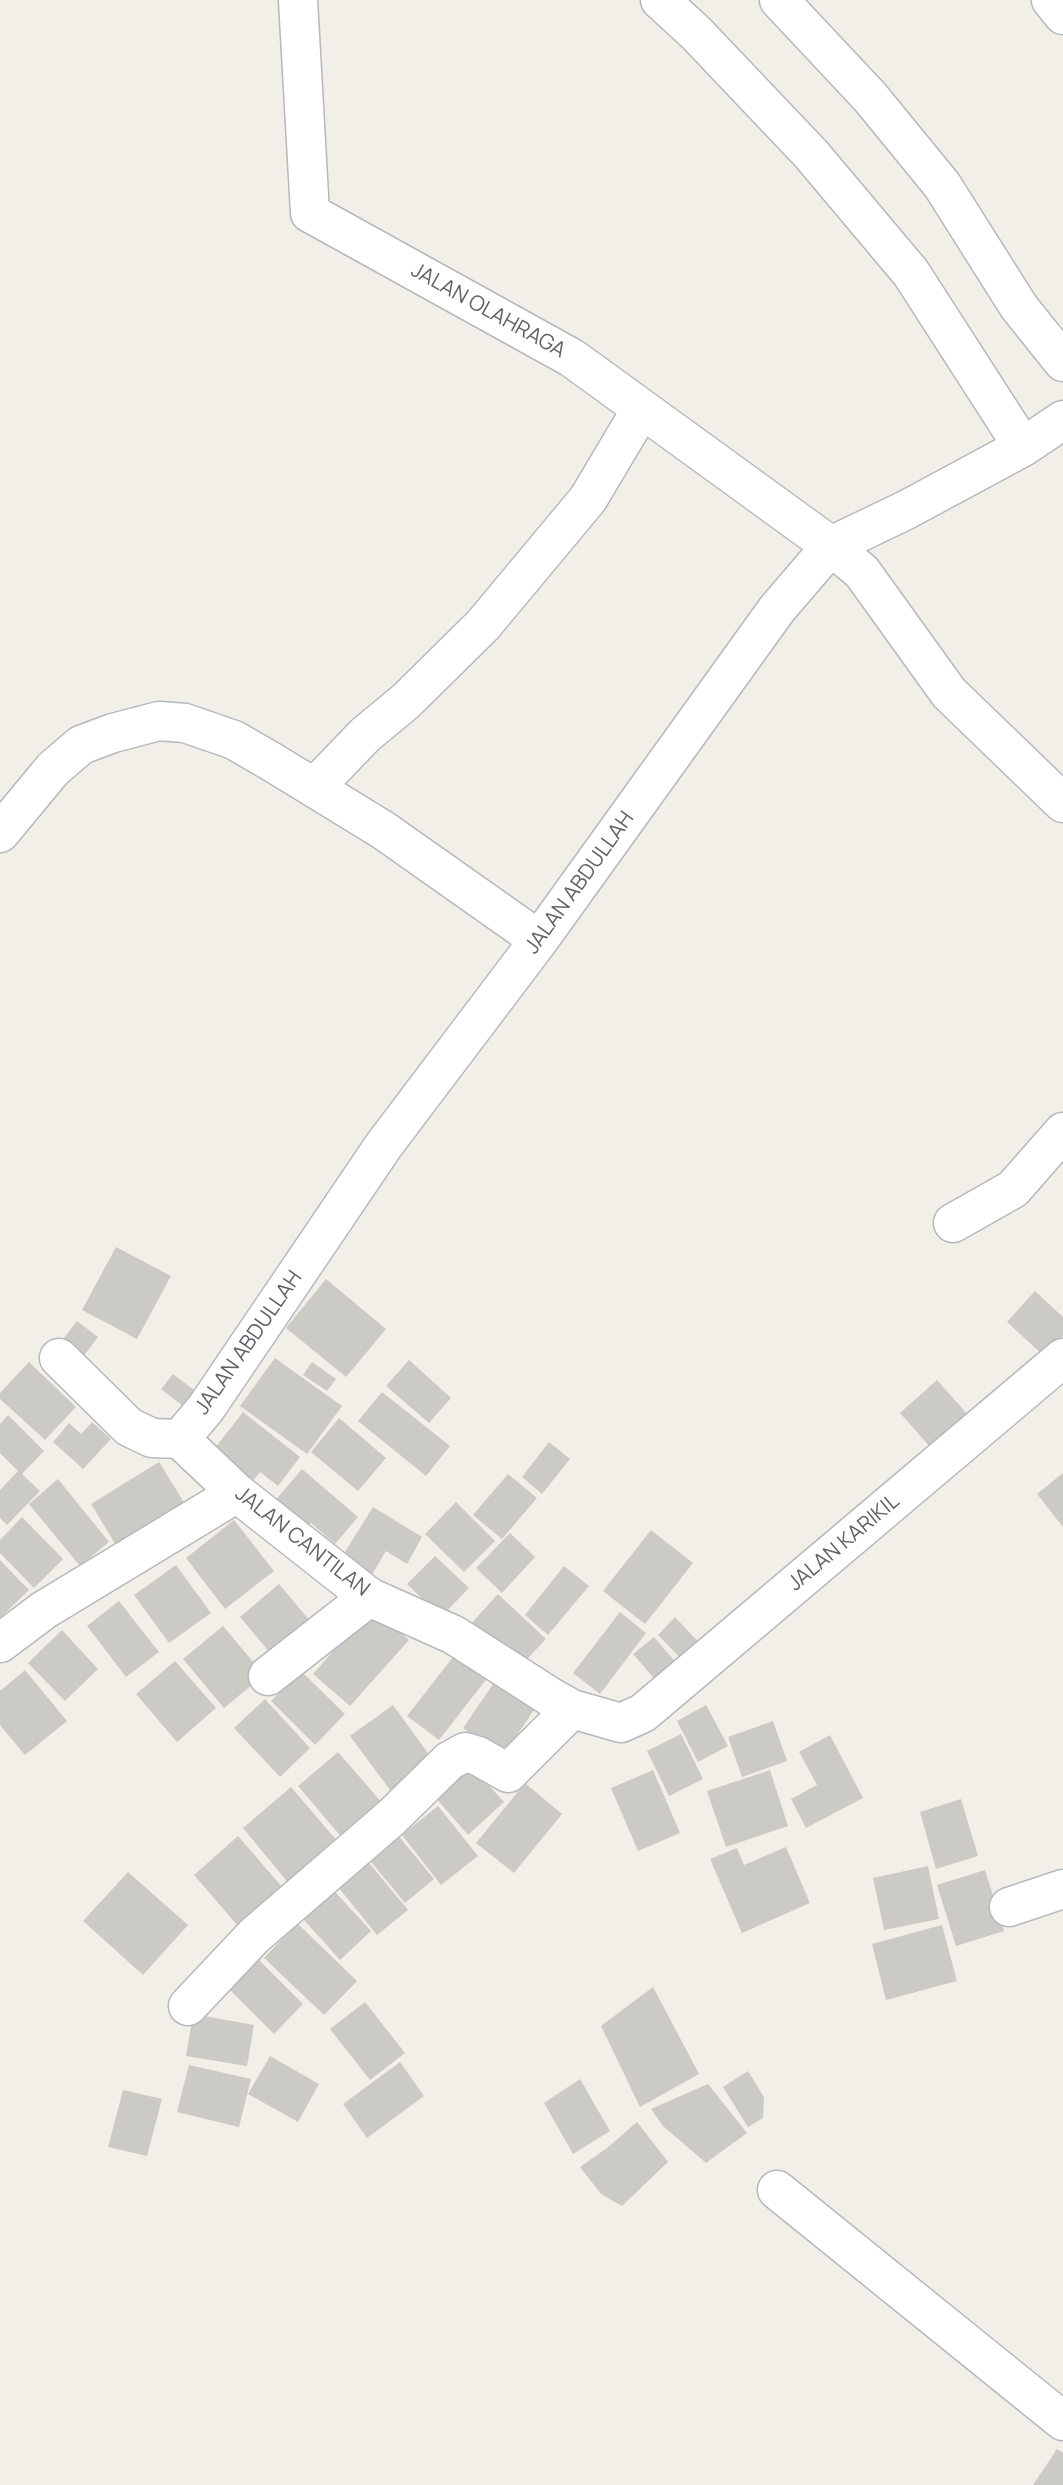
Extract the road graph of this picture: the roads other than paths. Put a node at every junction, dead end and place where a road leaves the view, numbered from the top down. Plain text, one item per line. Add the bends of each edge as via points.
1 (298, 0) edge
2 (660, 0) edge
3 (779, 0) edge
4 (1051, 0) edge
5 (1063, 15) edge
6 (1063, 362) edge
7 (641, 410) junction
8 (1063, 420) edge
9 (1023, 447) junction
10 (831, 546) junction
11 (314, 788) junction
12 (1063, 803) edge
13 (0, 833) edge
14 (539, 940) junction
15 (1063, 1132) edge
16 (953, 1223) dead end
17 (59, 1358) dead end
18 (1063, 1358) edge
19 (180, 1438) junction
20 (237, 1493) junction
21 (369, 1597) junction
22 (0, 1643) edge
23 (268, 1676) dead end
24 (572, 1709) junction
25 (621, 1723) joint
26 (1063, 1889) edge
27 (1009, 1907) dead end
28 (188, 2006) dead end
29 (777, 2190) dead end
30 (1063, 2421) edge

1 - 7 street, JALAN OLAHRAGA via 310,214 572,358
2 - 9 street via 811,154 911,273
3 - 6 street via 870,97 942,185 1019,307
4 - 5 street
7 - 10 street, JALAN OLAHRAGA
7 - 11 street via 588,499 484,625
8 - 9 street, JALAN ABDULLAH
9 - 10 street, JALAN ABDULLAH
10 - 12 street, JALAN OLAHRAGA via 862,572 949,693
10 - 14 street, JALAN ABDULLAH via 777,609
11 - 13 street via 234,740 185,723 159,721 81,745 53,769
11 - 14 street via 383,830
14 - 19 street, JALAN ABDULLAH via 384,1144 206,1408
15 - 16 street via 1013,1189
17 - 19 street via 129,1427 152,1438
18 - 25 street, JALAN KARIKIL via 643,1713
19 - 20 street, JALAN CANTILAN
20 - 21 street, JALAN CANTILAN
20 - 22 street via 44,1610
21 - 23 street
21 - 24 street, JALAN CANTILAN via 454,1635
24 - 25 street, JALAN CANTILAN
24 - 28 street via 508,1773 465,1752 449,1761 392,1817 254,1936
26 - 27 street
29 - 30 street

